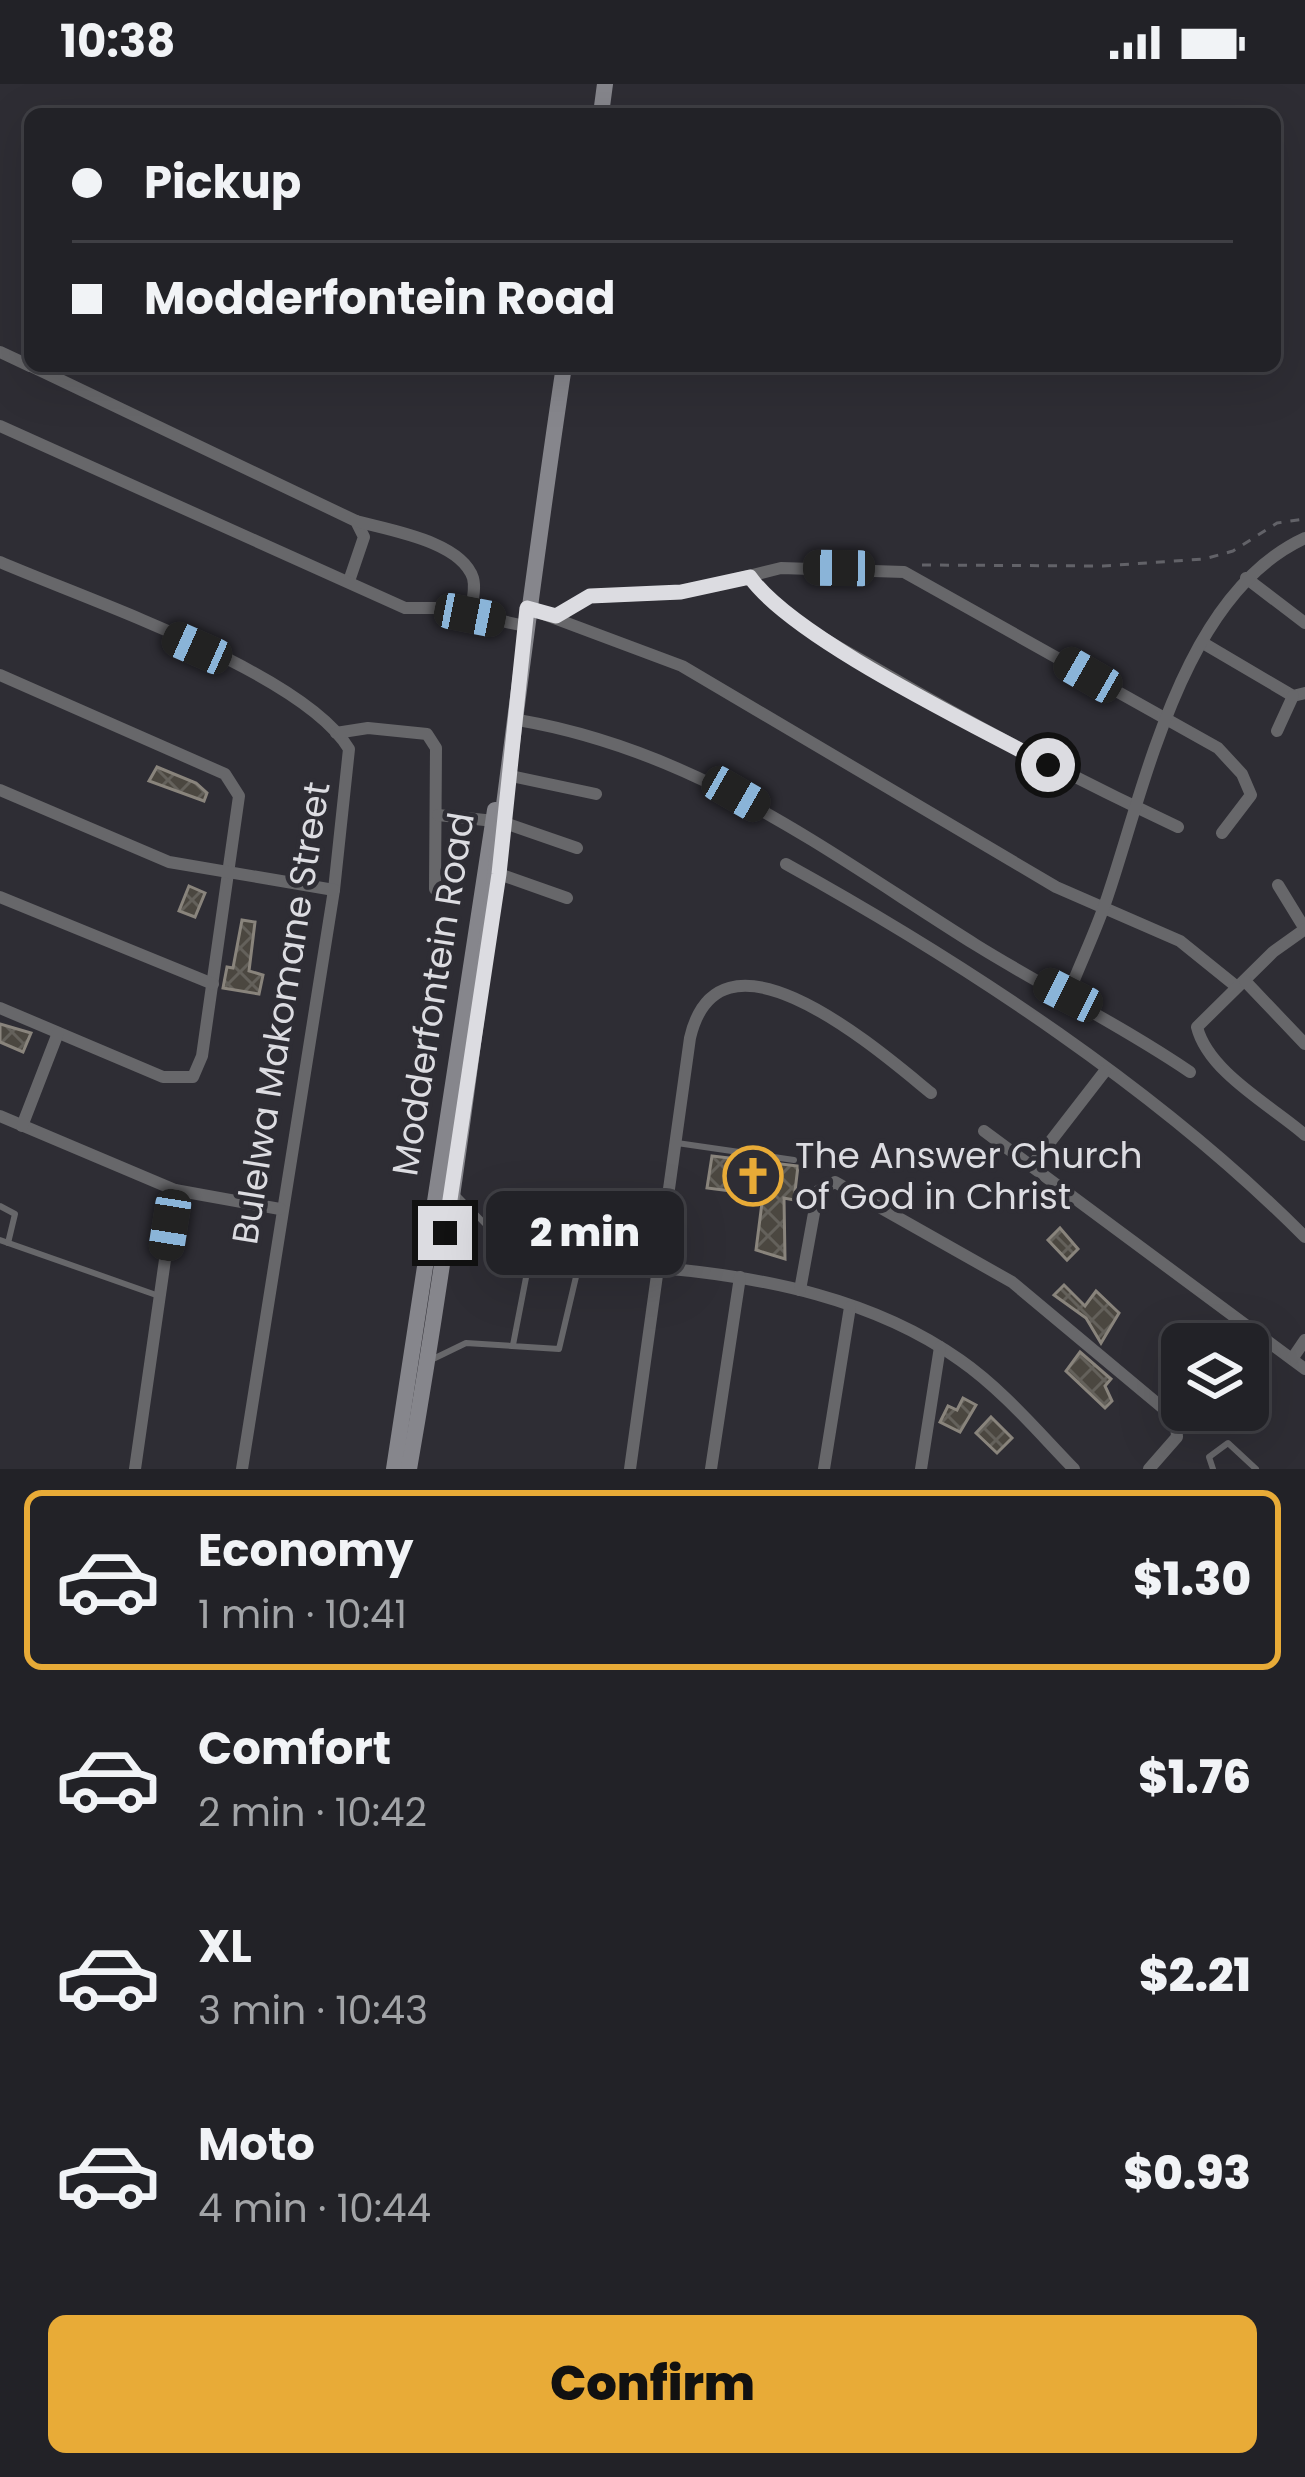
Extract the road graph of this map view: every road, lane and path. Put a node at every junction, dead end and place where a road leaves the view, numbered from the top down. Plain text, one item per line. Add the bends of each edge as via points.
1 (43, 372) edge
2 (563, 372) edge
3 (0, 427) edge
4 (1305, 519) edge
5 (356, 520) junction
6 (1305, 538) edge
7 (0, 562) edge
8 (904, 572) junction
9 (750, 577) junction
10 (1246, 578) junction
11 (349, 581) junction
12 (470, 615) junction
13 (556, 616) junction
14 (526, 617) junction
15 (1305, 622) edge
16 (1203, 644) junction
17 (519, 674) junction
18 (0, 675) edge
19 (1299, 694) edge
20 (518, 720) junction
21 (1168, 720) junction
22 (1277, 731) dead end
23 (336, 733) junction
24 (512, 776) junction
25 (0, 790) edge
26 (596, 794) dead end
27 (1136, 808) junction
28 (438, 815) junction
29 (499, 822) junction
30 (1178, 827) dead end
31 (1222, 833) dead end
32 (577, 848) dead end
33 (786, 864) dead end
34 (229, 874) junction
35 (499, 874) junction
36 (1278, 885) dead end
37 (435, 889) dead end
38 (334, 890) junction
39 (0, 897) edge
40 (568, 898) dead end
41 (1103, 910) junction
42 (1305, 929) edge
43 (213, 984) junction
44 (1241, 984) junction
45 (1068, 995) junction
46 (0, 1008) edge
47 (58, 1033) junction
48 (1305, 1044) edge
49 (1105, 1071) junction
50 (1190, 1072) dead end
51 (932, 1093) dead end
52 (0, 1116) edge
53 (22, 1126) junction
54 (984, 1130) dead end
55 (1305, 1135) edge
56 (676, 1143) junction
57 (794, 1160) dead end
58 (1033, 1164) junction
59 (452, 1188) junction
60 (176, 1190) junction
61 (0, 1206) edge
62 (280, 1209) junction
63 (532, 1238) junction
64 (1305, 1238) edge
65 (4, 1241) edge
66 (661, 1268) junction
67 (740, 1277) junction
68 (800, 1290) junction
69 (159, 1296) junction
70 (850, 1307) junction
71 (1305, 1340) edge
72 (513, 1345) junction
73 (940, 1347) junction
74 (1292, 1359) junction
75 (424, 1367) junction
76 (1305, 1369) edge
77 (135, 1469) edge
78 (242, 1469) edge
79 (394, 1469) edge
80 (409, 1469) edge
81 (630, 1469) edge
82 (711, 1469) edge
83 (824, 1469) edge
84 (921, 1469) edge
85 (1074, 1469) edge
86 (1149, 1469) edge
87 (1213, 1469) edge
88 (1256, 1469) edge

1 - 5 street
2 - 14 main road, Modderfontein Road
3 - 11 street
4 - 8 path via 1277,523 1204,559 927,563
5 - 11 street via 364,537
5 - 12 street via 436,546 467,566 475,582
6 - 10 street
7 - 23 street, Bulelwa Makomane Street via 262,677
8 - 9 street via 800,567
8 - 21 street
9 - 13 street via 681,592 590,596
9 - 27 street via 833,643
10 - 15 street
10 - 16 street
11 - 12 street via 405,608
12 - 14 street
13 - 14 street
13 - 41 street via 682,666
14 - 17 main road, Modderfontein Road
16 - 19 street
16 - 21 street
17 - 20 main road, Modderfontein Road
17 - 29 main road, Modderfontein Road
18 - 34 street via 225,774 239,796
19 - 22 street
20 - 24 main road, Modderfontein Road
20 - 45 street via 595,736 694,772
21 - 27 street
21 - 31 street via 1218,748 1251,788
23 - 28 street via 428,734 436,748
23 - 38 street, Bulelwa Makomane Street via 351,759
24 - 26 street
24 - 29 main road, Modderfontein Road
25 - 34 street via 149,855
27 - 30 street
27 - 41 street
28 - 29 street
28 - 37 street
29 - 32 street
29 - 35 main road, Modderfontein Road
29 - 79 main road, Modderfontein Road
33 - 49 street via 912,936
34 - 38 street
34 - 43 street
35 - 40 street
35 - 59 main road, Modderfontein Road
36 - 42 street
38 - 62 street, Bulelwa Makomane Street
39 - 43 street
41 - 44 street via 1180,940
41 - 45 street
42 - 44 street
43 - 47 street via 200,1065 188,1079 163,1077
44 - 48 street
44 - 55 street via 1200,1022 1201,1040
45 - 50 street
46 - 47 street
47 - 53 street
49 - 58 street
49 - 64 street via 1198,1140
51 - 56 street via 800,998 744,988 706,1004 690,1038
52 - 53 street
53 - 60 street
54 - 58 street
56 - 57 lane
56 - 66 street
58 - 74 street
59 - 63 lane via 489,1228
59 - 75 main road, Modderfontein Road
60 - 62 street
60 - 69 street
61 - 65 lane via 15,1214
62 - 78 street, Bulelwa Makomane Street
63 - 72 lane
63 - 72 lane via 544,1226 583,1247 562,1346
65 - 69 lane
66 - 67 street
66 - 81 street
67 - 68 street
67 - 82 street
68 - 70 street
68 - 86 street via 818,1191 835,1182 1012,1282 1165,1409 1177,1437
69 - 77 street
70 - 73 street
70 - 83 street
71 - 74 street
72 - 75 lane via 466,1343
73 - 84 street
73 - 85 street
74 - 76 street
75 - 80 main road, Modderfontein Road
87 - 88 lane via 1209,1457 1228,1443

